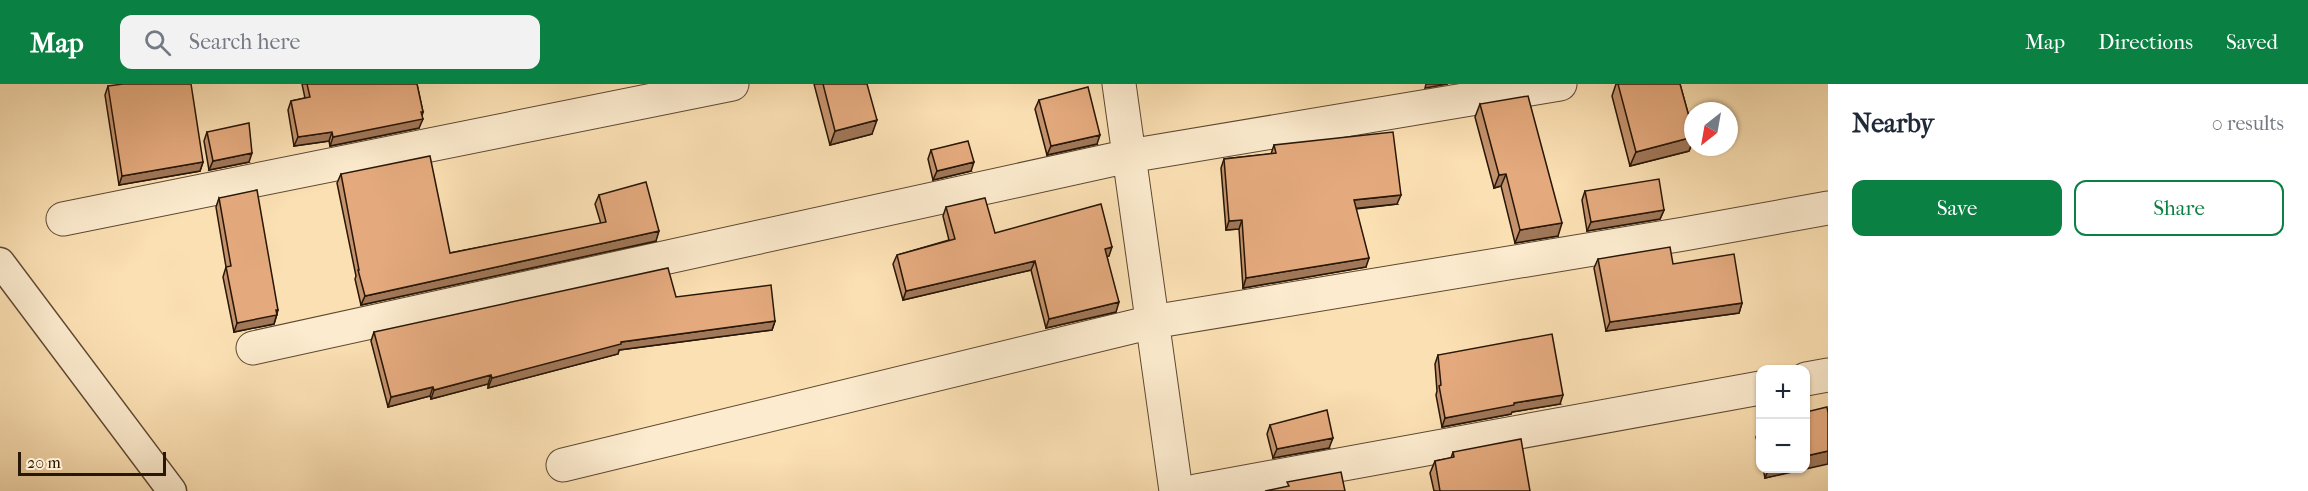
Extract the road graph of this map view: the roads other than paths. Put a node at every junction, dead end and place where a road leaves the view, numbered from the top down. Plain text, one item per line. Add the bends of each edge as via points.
1 (732, 84) edge
2 (1119, 84) edge
3 (1560, 84) edge
4 (1129, 156) junction
5 (1828, 208) edge
6 (63, 219) dead end
7 (0, 262) edge
8 (1152, 322) junction
9 (253, 348) dead end
10 (1828, 375) edge
11 (1810, 378) edge
12 (1756, 389) edge
13 (563, 465) dead end
14 (172, 491) edge
15 (1176, 491) edge
16 (1196, 491) edge

1 - 6 street
2 - 4 street
3 - 4 street
4 - 8 street
4 - 9 street
5 - 8 street
7 - 14 lane
8 - 13 street
8 - 15 street
10 - 11 street
12 - 16 street

